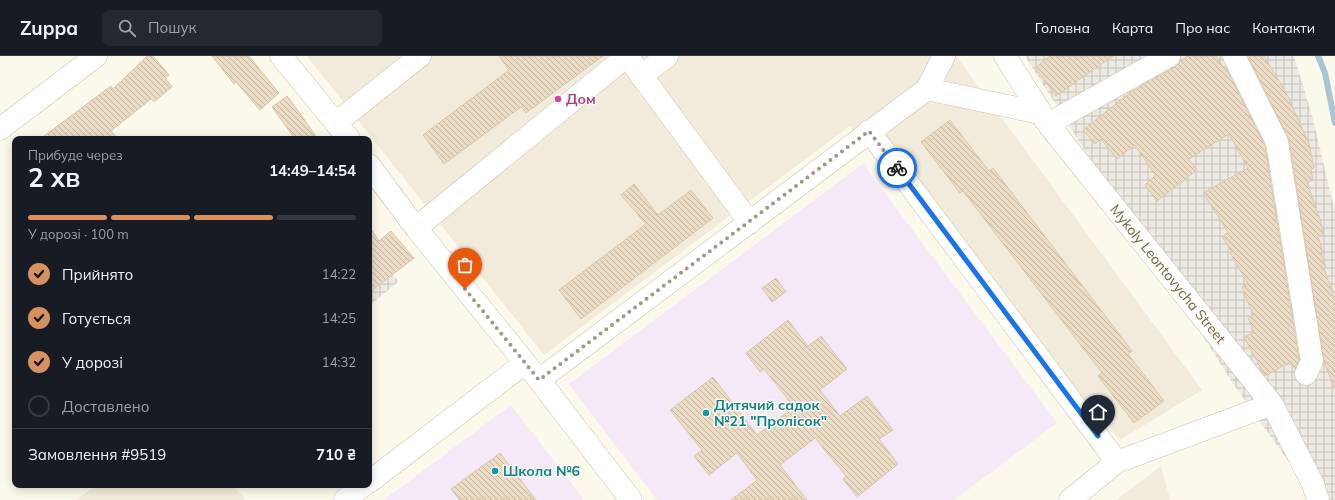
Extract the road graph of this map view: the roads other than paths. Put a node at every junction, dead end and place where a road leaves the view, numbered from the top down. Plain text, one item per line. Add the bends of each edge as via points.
1 (96, 56) edge
2 (281, 56) edge
3 (420, 56) edge
4 (627, 56) edge
5 (667, 56) edge
6 (944, 56) edge
7 (1005, 56) edge
8 (1169, 56) edge
9 (1234, 56) edge
10 (641, 76) junction
11 (927, 89) junction
12 (1044, 118) junction
13 (336, 122) junction
14 (0, 129) edge
15 (869, 131) junction
16 (347, 136) edge
17 (372, 169) edge
18 (750, 223) junction
19 (416, 228) junction
20 (525, 363) junction
21 (1306, 374) dead end
22 (539, 380) junction
23 (1272, 404) junction
24 (1117, 462) junction
25 (372, 480) edge
26 (360, 488) edge
27 (345, 500) edge
28 (631, 500) edge
29 (1070, 500) edge
30 (1318, 500) edge

1 - 14 street
2 - 13 street
3 - 13 street
4 - 10 street
4 - 19 street
5 - 10 street
6 - 11 street
7 - 12 street, Mykoly Leontovycha Street
8 - 12 street
9 - 21 street via 1277,142 1312,361
10 - 18 street
11 - 12 street
11 - 15 street
12 - 23 street, Mykoly Leontovycha Street
13 - 16 street
15 - 18 street
15 - 24 street
17 - 19 street
18 - 22 street
19 - 20 street
20 - 22 street
20 - 25 street
22 - 28 street
23 - 24 street
23 - 30 street, Mykoly Leontovycha Street via 1313,484
24 - 29 street
26 - 27 street

